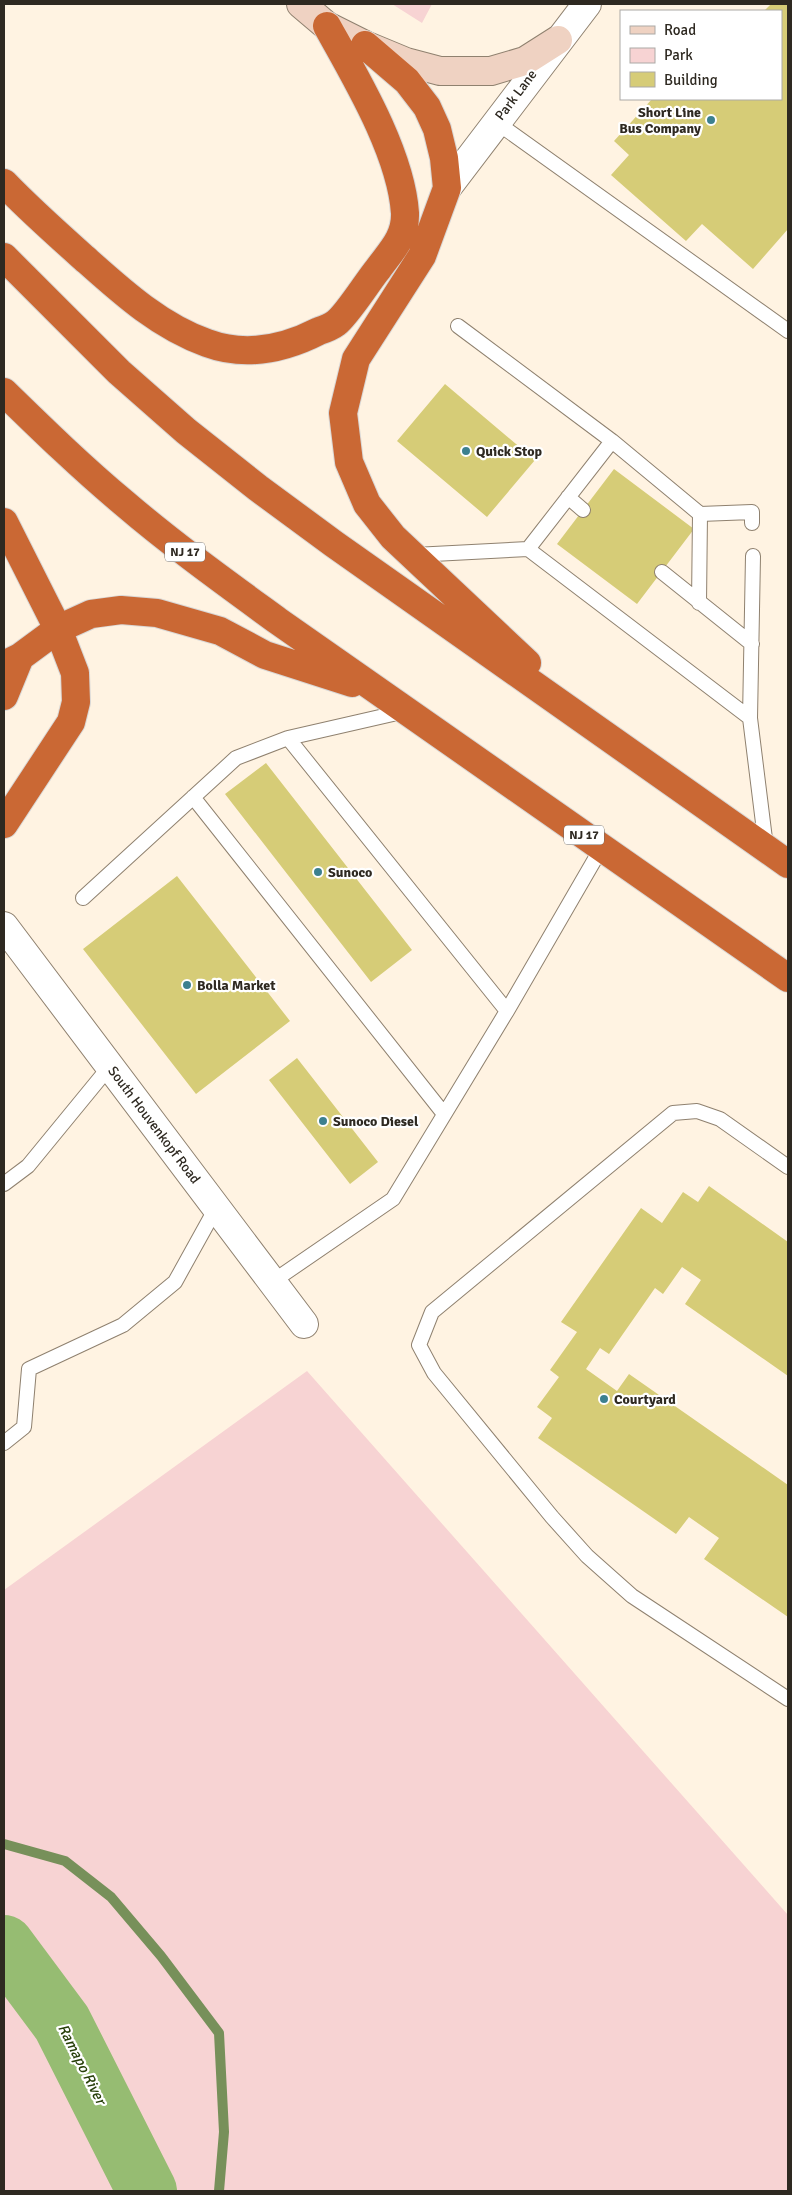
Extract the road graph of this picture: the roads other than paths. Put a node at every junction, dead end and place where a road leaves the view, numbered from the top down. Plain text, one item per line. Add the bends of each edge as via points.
1 (301, 4) edge
2 (587, 4) edge
3 (327, 26) junction
4 (558, 40) junction
5 (365, 46) junction
6 (496, 122) junction
7 (4, 183) edge
8 (447, 188) junction
9 (402, 237) junction
10 (4, 257) edge
11 (458, 326) dead end
12 (788, 331) edge
13 (4, 392) edge
14 (612, 442) junction
15 (568, 497) junction
16 (583, 510) dead end
17 (700, 514) junction
18 (4, 522) edge
19 (752, 522) dead end
20 (528, 549) junction
21 (412, 556) junction
22 (753, 556) dead end
23 (662, 572) dead end
24 (699, 602) junction
25 (58, 629) junction
26 (752, 644) junction
27 (12, 661) edge
28 (381, 693) junction
29 (4, 696) edge
30 (408, 711) junction
31 (750, 718) junction
32 (603, 734) junction
33 (288, 738) junction
34 (193, 797) junction
35 (4, 824) edge
36 (602, 848) junction
37 (766, 848) junction
38 (788, 864) edge
39 (83, 898) dead end
40 (4, 926) edge
41 (788, 978) edge
42 (507, 1011) junction
43 (110, 1066) junction
44 (444, 1114) junction
45 (788, 1167) edge
46 (4, 1184) edge
47 (216, 1208) junction
48 (272, 1282) junction
49 (304, 1324) dead end
50 (4, 1443) edge
51 (788, 1699) edge

1 - 3 street
2 - 4 street, Park Lane
3 - 5 street
3 - 9 highway via 387,142 404,198
4 - 5 street via 525,61 491,71 440,71
4 - 6 street, Park Lane
5 - 8 highway via 407,81 427,107 444,158
6 - 8 street, Park Lane
6 - 12 lane
7 - 9 highway via 143,308 177,331 208,344 239,351 273,349 304,339 337,322
8 - 9 highway
8 - 21 highway via 422,256 356,359 343,413 349,462 367,504
10 - 32 highway via 119,372 208,448 334,544
11 - 14 lane
13 - 28 highway, NJ 17 via 125,504 199,563
14 - 15 lane
14 - 17 lane
15 - 16 lane
15 - 20 lane
17 - 19 lane via 752,512
17 - 24 lane
18 - 25 highway
20 - 21 lane
20 - 31 lane
21 - 32 highway
22 - 26 lane
23 - 24 lane
24 - 26 lane
25 - 27 highway
25 - 28 highway via 91,614 121,610 157,613 220,631 265,654
25 - 35 highway via 75,673 76,702 71,722
26 - 31 lane
27 - 29 highway
28 - 30 highway, NJ 17
30 - 33 lane
30 - 36 highway, NJ 17
31 - 37 lane
32 - 37 highway
33 - 34 lane via 236,758
33 - 42 lane
34 - 39 lane
34 - 44 lane
36 - 41 highway, NJ 17
36 - 42 lane
37 - 38 highway
40 - 43 street, South Houvenkopf Road
42 - 44 lane
43 - 46 lane via 28,1166
43 - 47 street, South Houvenkopf Road
44 - 48 lane via 393,1199
45 - 51 lane via 720,1119 697,1111 673,1113 432,1312 419,1345 434,1373 587,1556 632,1596
47 - 48 street, South Houvenkopf Road
47 - 50 lane via 175,1282 123,1325 29,1369 24,1427
48 - 49 street, South Houvenkopf Road

